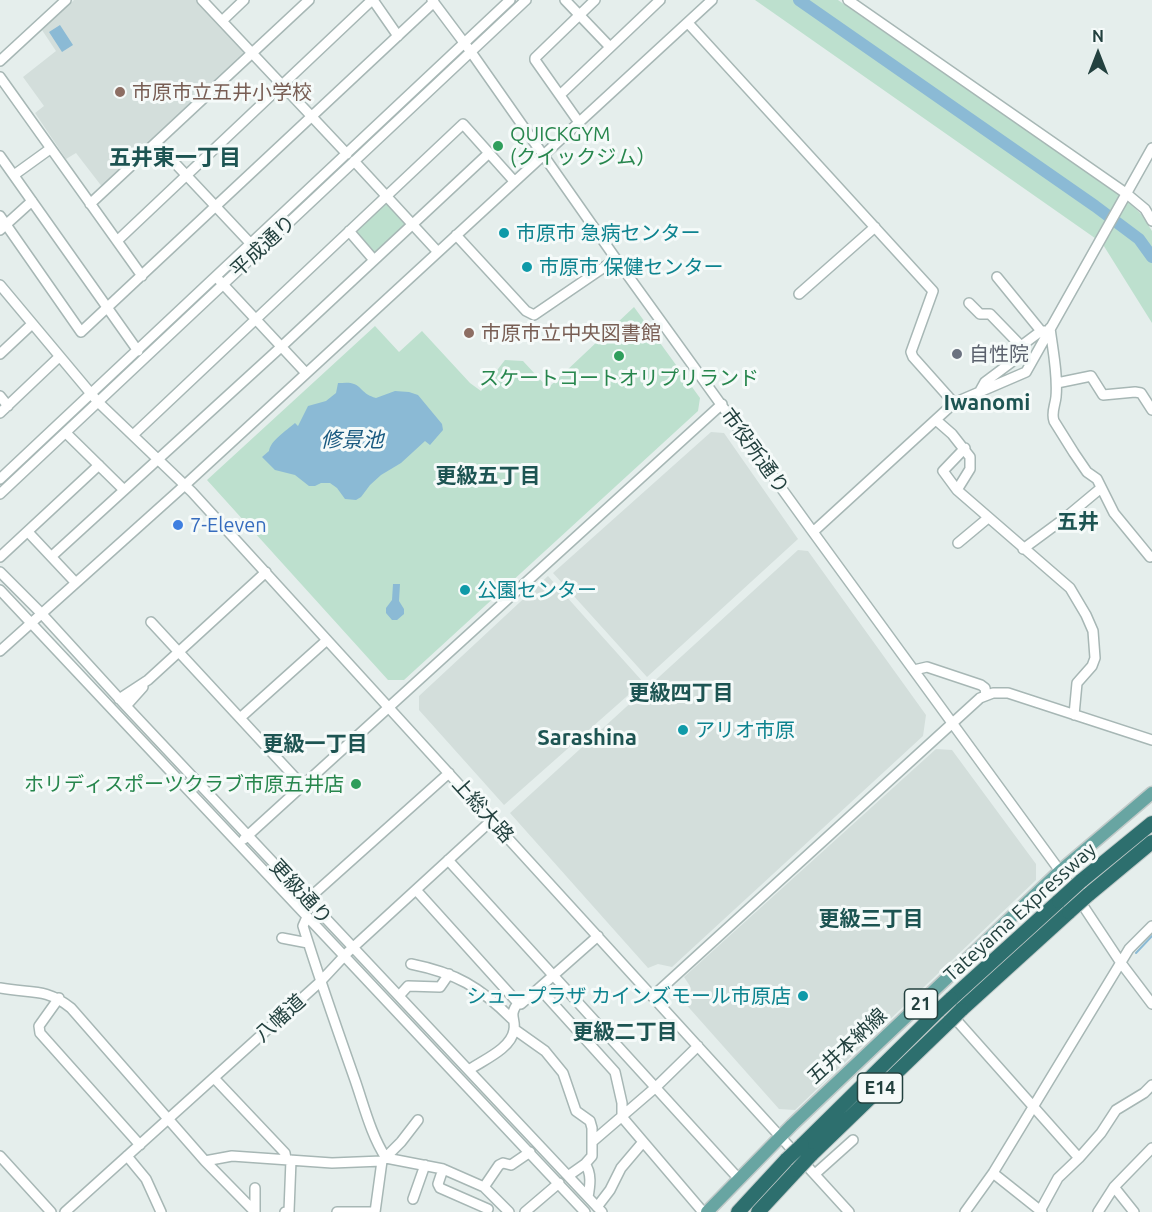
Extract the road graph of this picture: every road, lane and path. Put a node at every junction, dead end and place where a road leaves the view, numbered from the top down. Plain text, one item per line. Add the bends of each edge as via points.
1 (66, 0) edge
2 (202, 0) edge
3 (244, 0) edge
4 (309, 0) edge
5 (372, 0) edge
6 (495, 0) edge
7 (510, 0) edge
8 (526, 0) edge
9 (565, 0) edge
10 (595, 0) edge
11 (660, 0) edge
12 (712, 0) edge
13 (848, 0) edge
14 (433, 1) edge
15 (55, 4) edge
16 (501, 9) junction
17 (579, 15) junction
18 (222, 21) junction
19 (688, 23) junction
20 (398, 36) junction
21 (464, 43) junction
22 (610, 47) junction
23 (471, 52) junction
24 (252, 53) junction
25 (0, 61) edge
26 (0, 77) edge
27 (281, 85) junction
28 (561, 95) junction
29 (312, 117) junction
30 (578, 121) junction
31 (156, 143) junction
32 (1152, 148) edge
33 (50, 149) junction
34 (489, 153) junction
35 (543, 154) junction
36 (0, 156) edge
37 (350, 158) junction
38 (14, 175) junction
39 (186, 175) junction
40 (514, 182) junction
41 (1127, 194) junction
42 (386, 196) junction
43 (32, 201) junction
44 (90, 204) junction
45 (216, 207) junction
46 (1152, 221) edge
47 (2, 224) edge
48 (413, 225) junction
49 (875, 227) junction
50 (349, 231) junction
51 (456, 235) junction
52 (117, 241) junction
53 (251, 244) junction
54 (437, 251) junction
55 (616, 259) junction
56 (374, 260) junction
57 (142, 276) junction
58 (997, 277) dead end
59 (219, 281) junction
60 (2, 291) edge
61 (799, 294) dead end
62 (969, 303) dead end
63 (108, 308) junction
64 (255, 320) junction
65 (32, 324) junction
66 (1046, 330) junction
67 (1021, 346) junction
68 (281, 347) junction
69 (138, 351) junction
70 (0, 354) edge
71 (59, 357) junction
72 (305, 372) junction
73 (1057, 383) junction
74 (87, 391) junction
75 (980, 391) junction
76 (0, 396) edge
77 (98, 402) junction
78 (954, 402) junction
79 (722, 404) junction
80 (8, 406) junction
81 (1152, 410) edge
82 (0, 413) edge
83 (936, 420) junction
84 (66, 433) junction
85 (133, 435) junction
86 (965, 448) junction
87 (159, 460) junction
88 (99, 465) junction
89 (0, 479) edge
90 (185, 485) junction
91 (1101, 488) junction
92 (124, 490) junction
93 (957, 490) junction
94 (0, 494) edge
95 (988, 518) junction
96 (28, 532) junction
97 (813, 532) junction
98 (958, 543) dead end
99 (1023, 549) junction
100 (52, 556) junction
101 (0, 557) edge
102 (1150, 557) dead end
103 (0, 572) edge
104 (266, 572) junction
105 (75, 582) junction
106 (0, 590) edge
107 (41, 613) junction
108 (151, 622) dead end
109 (30, 623) junction
110 (327, 640) junction
111 (0, 651) edge
112 (178, 651) junction
113 (914, 670) junction
114 (986, 695) junction
115 (123, 703) junction
116 (389, 707) junction
117 (1074, 715) junction
118 (240, 718) junction
119 (952, 723) junction
120 (1152, 740) edge
121 (449, 773) junction
122 (302, 785) junction
123 (1152, 793) edge
124 (492, 820) junction
125 (1152, 823) edge
126 (248, 836) junction
127 (1152, 842) edge
128 (238, 844) junction
129 (448, 860) junction
130 (1060, 871) junction
131 (416, 890) junction
132 (307, 900) junction
133 (1087, 901) junction
134 (307, 917) junction
135 (1152, 926) edge
136 (598, 936) junction
137 (282, 938) dead end
138 (308, 943) junction
139 (353, 948) junction
140 (344, 956) junction
141 (1121, 963) junction
142 (411, 964) dead end
143 (449, 974) junction
144 (554, 975) junction
145 (321, 982) junction
146 (0, 988) edge
147 (539, 988) junction
148 (399, 996) junction
149 (653, 996) junction
150 (59, 999) junction
151 (518, 1003) junction
152 (1152, 1004) edge
153 (947, 1008) junction
154 (513, 1024) junction
155 (698, 1046) junction
156 (469, 1070) junction
157 (214, 1078) junction
158 (1152, 1085) edge
159 (656, 1087) junction
160 (1032, 1105) junction
161 (622, 1117) junction
162 (170, 1119) junction
163 (418, 1120) dead end
164 (780, 1136) junction
165 (853, 1140) dead end
166 (592, 1142) junction
167 (643, 1142) junction
168 (140, 1145) junction
169 (530, 1152) junction
170 (1149, 1152) edge
171 (0, 1156) edge
172 (127, 1156) junction
173 (1079, 1158) junction
174 (384, 1159) junction
175 (289, 1160) junction
176 (205, 1161) junction
177 (585, 1164) junction
178 (425, 1165) junction
179 (792, 1165) junction
180 (1152, 1165) edge
181 (443, 1169) junction
182 (993, 1173) junction
183 (815, 1174) junction
184 (568, 1176) junction
185 (738, 1178) junction
186 (559, 1183) junction
187 (484, 1187) junction
188 (1114, 1187) junction
189 (255, 1188) dead end
190 (588, 1197) junction
191 (413, 1199) dead end
192 (498, 1200) junction
193 (600, 1209) edge
194 (487, 1210) edge
195 (1041, 1211) edge
196 (51, 1212) edge
197 (65, 1212) edge
198 (161, 1212) edge
199 (255, 1212) edge
200 (285, 1212) edge
201 (337, 1212) edge
202 (375, 1212) edge
203 (509, 1212) edge
204 (525, 1212) edge
205 (585, 1212) edge
206 (705, 1212) edge
207 (738, 1212) edge
208 (758, 1212) edge
209 (849, 1212) edge
210 (965, 1212) edge
211 (1098, 1212) edge
212 (1134, 1212) edge

1 - 15 street
2 - 18 street
3 - 18 street
4 - 24 street
5 - 20 street
5 - 27 street
6 - 16 street
7 - 16 street, 平成通り
8 - 23 street, 平成通り
9 - 17 street
10 - 17 street
11 - 22 street
12 - 19 street
13 - 41 street
14 - 20 street
14 - 21 street, 市役所通り
15 - 25 street
16 - 21 street, 平成通り
17 - 22 street
17 - 28 street via 534,58
18 - 24 street
19 - 30 street
19 - 49 street
20 - 29 street
21 - 23 street, 市役所通り
21 - 37 street, 平成通り
22 - 28 street
23 - 35 street, 市役所通り
23 - 37 street, 平成通り
24 - 27 street
24 - 31 street
26 - 33 street
27 - 29 street
27 - 39 street
28 - 30 street
29 - 37 street
29 - 45 street
30 - 35 street
31 - 39 street
31 - 44 street
32 - 41 street
33 - 38 street
33 - 44 street
34 - 40 street
34 - 42 street via 463,124
34 - 48 street
35 - 40 street
35 - 55 street, 市役所通り
36 - 38 street
37 - 42 street
37 - 53 street, 平成通り
37 - 59 street, 平成通り
38 - 43 street
39 - 45 street
39 - 52 street
40 - 51 street
41 - 46 street via 1145,209
41 - 66 street
42 - 48 street
42 - 50 street
43 - 47 street
43 - 63 street
44 - 52 street
45 - 53 street
45 - 57 street
47 - 63 street via 81,332
48 - 54 street
48 - 56 street
49 - 61 street
49 - 78 street via 933,291 911,352
50 - 56 street
50 - 64 street
51 - 54 street
51 - 55 street via 534,315
52 - 57 street
53 - 59 street, 平成通り
54 - 72 street
55 - 79 street, 市役所通り
56 - 68 street
57 - 63 street
58 - 66 street
59 - 64 street
59 - 69 street, 平成通り
59 - 77 street, 平成通り
60 - 65 street, 上総大路
62 - 67 street via 980,314 990,314
63 - 69 street
64 - 68 street
64 - 85 street
65 - 70 street
65 - 71 street, 上総大路
66 - 67 street
66 - 73 street
66 - 75 street via 1026,372
67 - 75 street via 1012,362 985,382
68 - 72 street
68 - 87 street
69 - 74 street, 平成通り
71 - 74 street, 上総大路
71 - 80 street
72 - 90 street
73 - 81 street via 1091,376 1103,395 1141,393
73 - 91 street via 1054,421
74 - 77 street, 上総大路
74 - 89 street, 平成通り
75 - 78 street
76 - 80 street
77 - 84 street, 平成通り
77 - 85 street, 上総大路
78 - 83 street
79 - 97 street, 市役所通り
79 - 116 street
80 - 82 street
83 - 86 street
83 - 97 street
84 - 88 street
84 - 94 street, 平成通り
85 - 87 street, 上総大路
86 - 93 street via 971,464
86 - 93 street via 942,471
87 - 90 street, 上総大路
87 - 92 street
88 - 92 street
88 - 96 street
90 - 104 street, 上総大路
90 - 105 street
91 - 99 street
91 - 102 street via 1114,513
92 - 100 street
93 - 95 street
95 - 98 street
95 - 99 street
96 - 100 street
96 - 101 street
97 - 113 street, 市役所通り
99 - 117 street via 1070,588 1093,631 1095,658 1077,683
100 - 105 street
103 - 107 street, 更級通り
104 - 110 street, 上総大路
104 - 112 street
105 - 107 street
106 - 109 street, 更級通り
107 - 109 street
107 - 115 street, 更級通り
108 - 112 street
109 - 111 street
109 - 128 street, 更級通り
110 - 116 street, 上総大路
110 - 118 street
112 - 115 street
112 - 118 street
113 - 114 street via 927,667 981,685
113 - 119 street, 市役所通り
114 - 117 street via 1008,693
114 - 119 street
115 - 126 street, 更級通り
116 - 121 street, 上総大路
116 - 122 street
117 - 120 street
118 - 122 street
119 - 130 street, 市役所通り
119 - 149 street
121 - 124 street, 上総大路
121 - 132 street
122 - 126 street
123 - 130 main road, 五井本納線 / 21
124 - 129 street, 八幡道
124 - 136 street, 上総大路
125 - 153 highway, Tateyama Expressway / E14, bridge via 1059,900
126 - 128 street
126 - 132 street, 更級通り
127 - 133 highway, Tateyama Expressway / E14
128 - 134 street, 更級通り
129 - 131 street, 八幡道
129 - 144 street
130 - 133 street, 市役所通り
130 - 153 main road, 五井本納線 / 21
131 - 139 street, 八幡道
131 - 151 street
132 - 139 street, 更級通り
133 - 141 street
133 - 153 highway, Tateyama Expressway / E14, bridge
134 - 138 street via 303,926
134 - 140 street, 更級通り
135 - 141 street
136 - 144 street
136 - 149 street, 上総大路
137 - 138 street
138 - 145 street
139 - 140 street, 八幡道
139 - 148 street, 更級通り
140 - 145 street, 八幡道
140 - 169 street, 更級通り
141 - 152 street
141 - 160 street
142 - 143 street
143 - 148 street via 440,987 408,986
143 - 154 street via 485,994
144 - 147 street
144 - 159 street
145 - 157 street, 八幡道
145 - 174 street
146 - 150 street via 47,993
147 - 151 street
147 - 161 street via 615,1072
148 - 156 street, 更級通り
149 - 155 street, 上総大路
150 - 162 street
150 - 168 street via 39,1026 40,1033
151 - 154 street via 513,1010
153 - 160 street
153 - 164 main road, 五井本納線 / 21
153 - 179 highway, Tateyama Expressway / E14, bridge
154 - 156 street via 508,1042
154 - 166 street via 545,1051 563,1073 576,1110 590,1121
155 - 159 street
155 - 164 street, 上総大路
156 - 184 street, 更級通り
157 - 162 street, 八幡道
157 - 175 street
158 - 173 street via 1116,1110
159 - 161 street
159 - 185 street
160 - 173 street
160 - 182 street
161 - 166 street
161 - 167 street
162 - 168 street, 八幡道
162 - 176 street
163 - 174 street
164 - 183 street, 上総大路
164 - 185 main road, 五井本納線 / 21
165 - 183 street
166 - 177 street via 592,1156
167 - 193 street via 621,1168
167 - 206 street
168 - 172 street, 八幡道
169 - 186 street, 更級通り
169 - 187 street via 511,1165 499,1165
170 - 180 street
170 - 188 street
171 - 196 street
172 - 197 street, 八幡道
172 - 198 street via 146,1179
173 - 195 street via 1058,1178
174 - 175 street via 332,1163
174 - 178 street
174 - 202 street
175 - 176 street via 232,1156
175 - 200 street via 289,1211
176 - 199 street
177 - 184 street
177 - 190 street via 589,1168
178 - 181 street
178 - 191 street
179 - 207 highway, Tateyama Expressway / E14
179 - 208 highway, Tateyama Expressway / E14
181 - 187 street
181 - 194 street via 440,1188
182 - 195 street
182 - 210 street
183 - 209 street, 上総大路
184 - 190 street, 更級通り
185 - 206 main road, 五井本納線 / 21
186 - 204 street
186 - 205 street, 更級通り
187 - 192 street
188 - 211 street
188 - 212 street
189 - 199 street
190 - 193 street, 更級通り
192 - 194 street
192 - 203 street
201 - 202 street

